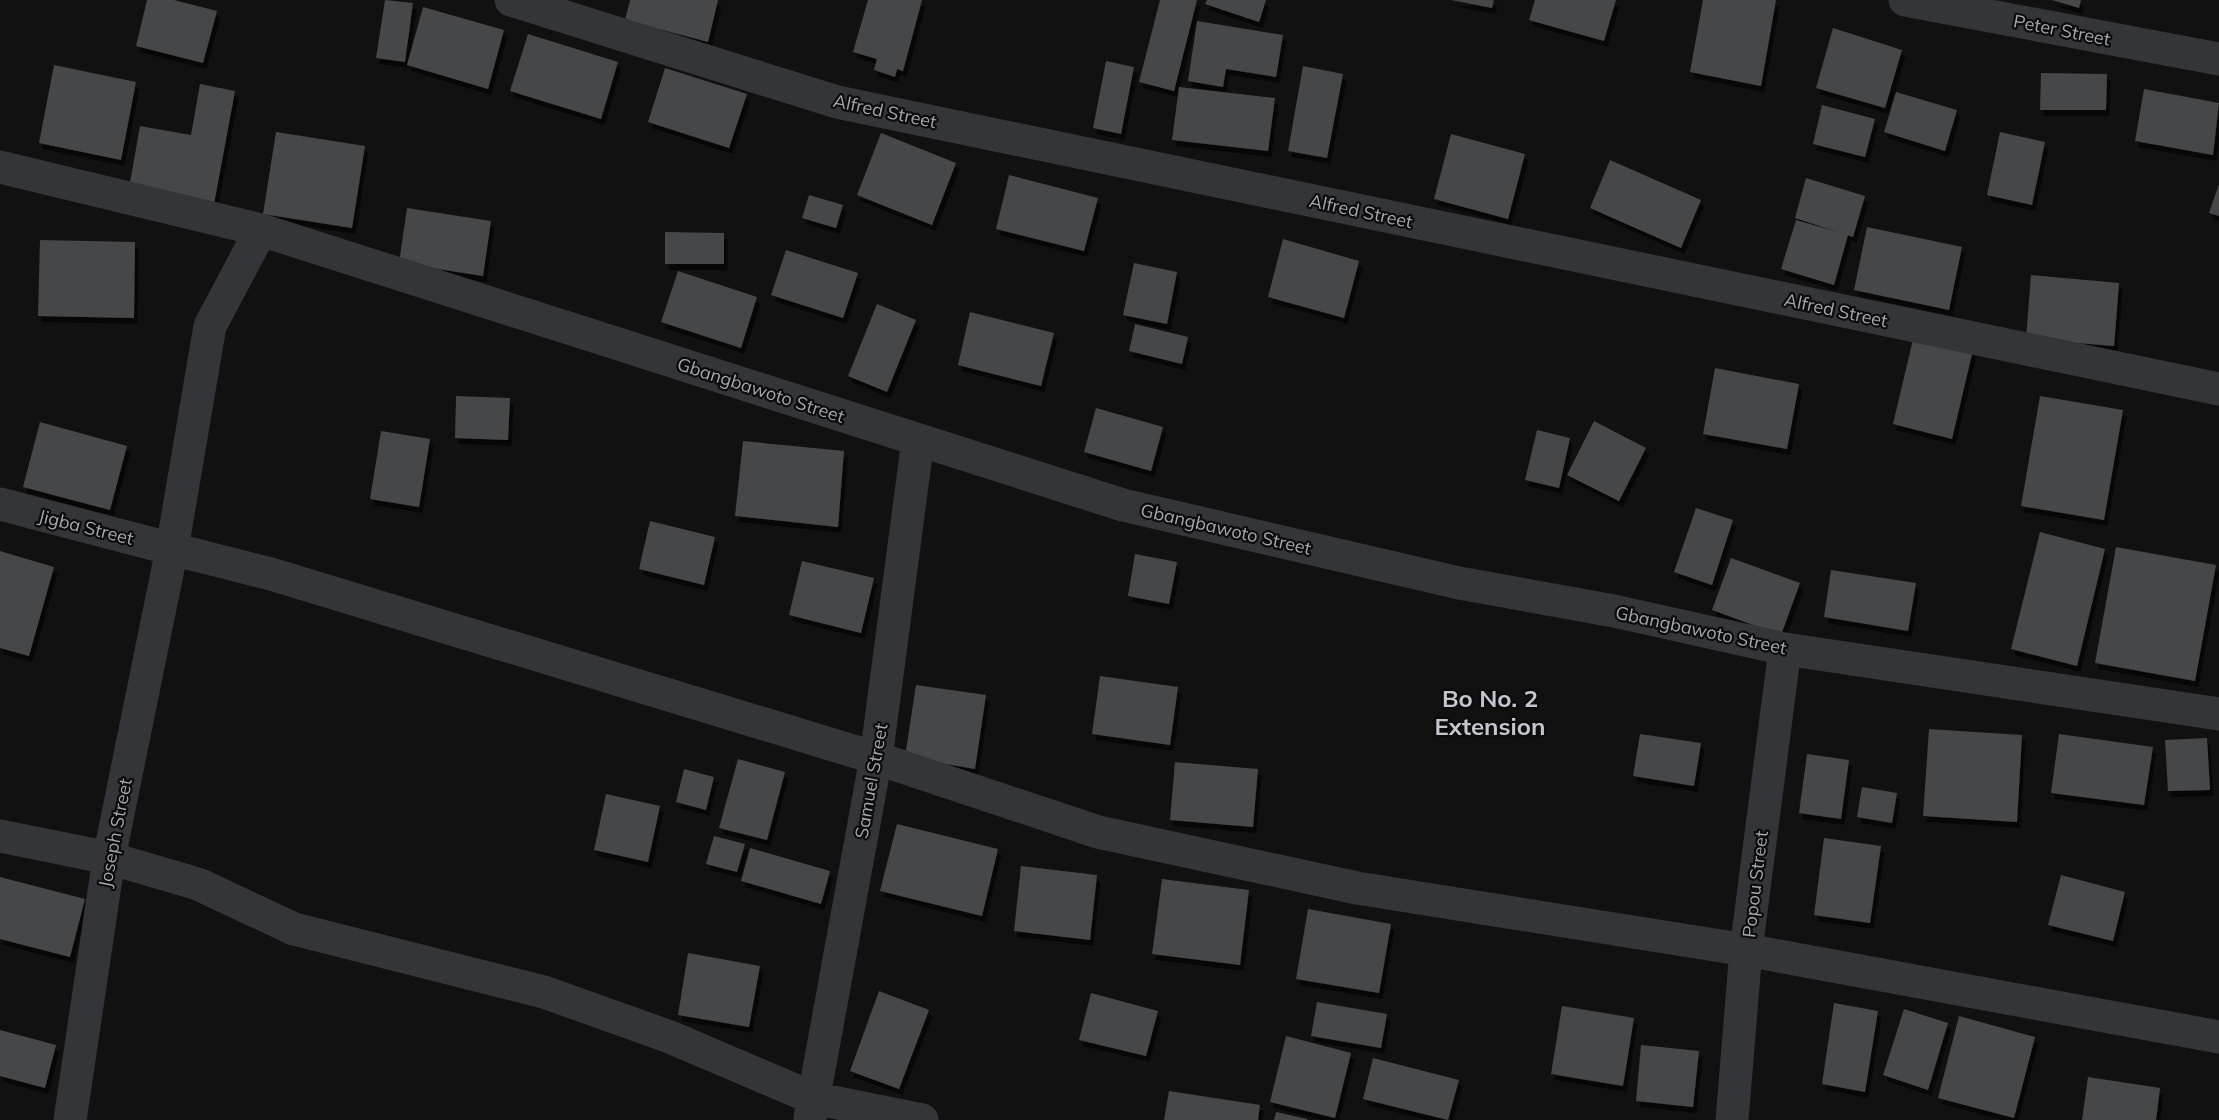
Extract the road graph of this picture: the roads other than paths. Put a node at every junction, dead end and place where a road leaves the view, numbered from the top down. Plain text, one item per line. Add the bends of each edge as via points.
1 (511, 0) edge
2 (1905, 0) edge
3 (2219, 59) edge
4 (0, 167) edge
5 (261, 230) junction
6 (2219, 389) edge
7 (918, 440) junction
8 (0, 504) edge
9 (172, 549) junction
10 (1785, 649) junction
11 (2219, 714) edge
12 (876, 758) junction
13 (0, 836) edge
14 (109, 858) junction
15 (1746, 950) junction
16 (2219, 1037) edge
17 (812, 1109) edge
18 (70, 1120) edge
19 (922, 1120) edge
20 (1732, 1120) edge

1 - 6 street, Alfred Street via 837,102
2 - 3 street, Peter Street
4 - 5 street, Gbangbawoto Street
5 - 7 street, Gbangbawoto Street
5 - 9 street, Joseph Street via 210,326
7 - 10 street, Gbangbawoto Street via 1123,505 1459,583 1614,611
7 - 12 street, Samuel Street
8 - 9 street, Jigba Street
9 - 12 street, Jigba Street via 271,574
9 - 14 street, Joseph Street
10 - 11 street, Gbangbawoto Street
10 - 15 street, Popou Street
12 - 15 street, Jigba Street via 1109,834 1357,888
12 - 17 street, Samuel Street
13 - 14 street
14 - 17 street via 198,884 294,929 544,992 670,1037
14 - 18 street, Joseph Street
15 - 16 street, Jigba Street
15 - 20 street, Popou Street
17 - 19 street

